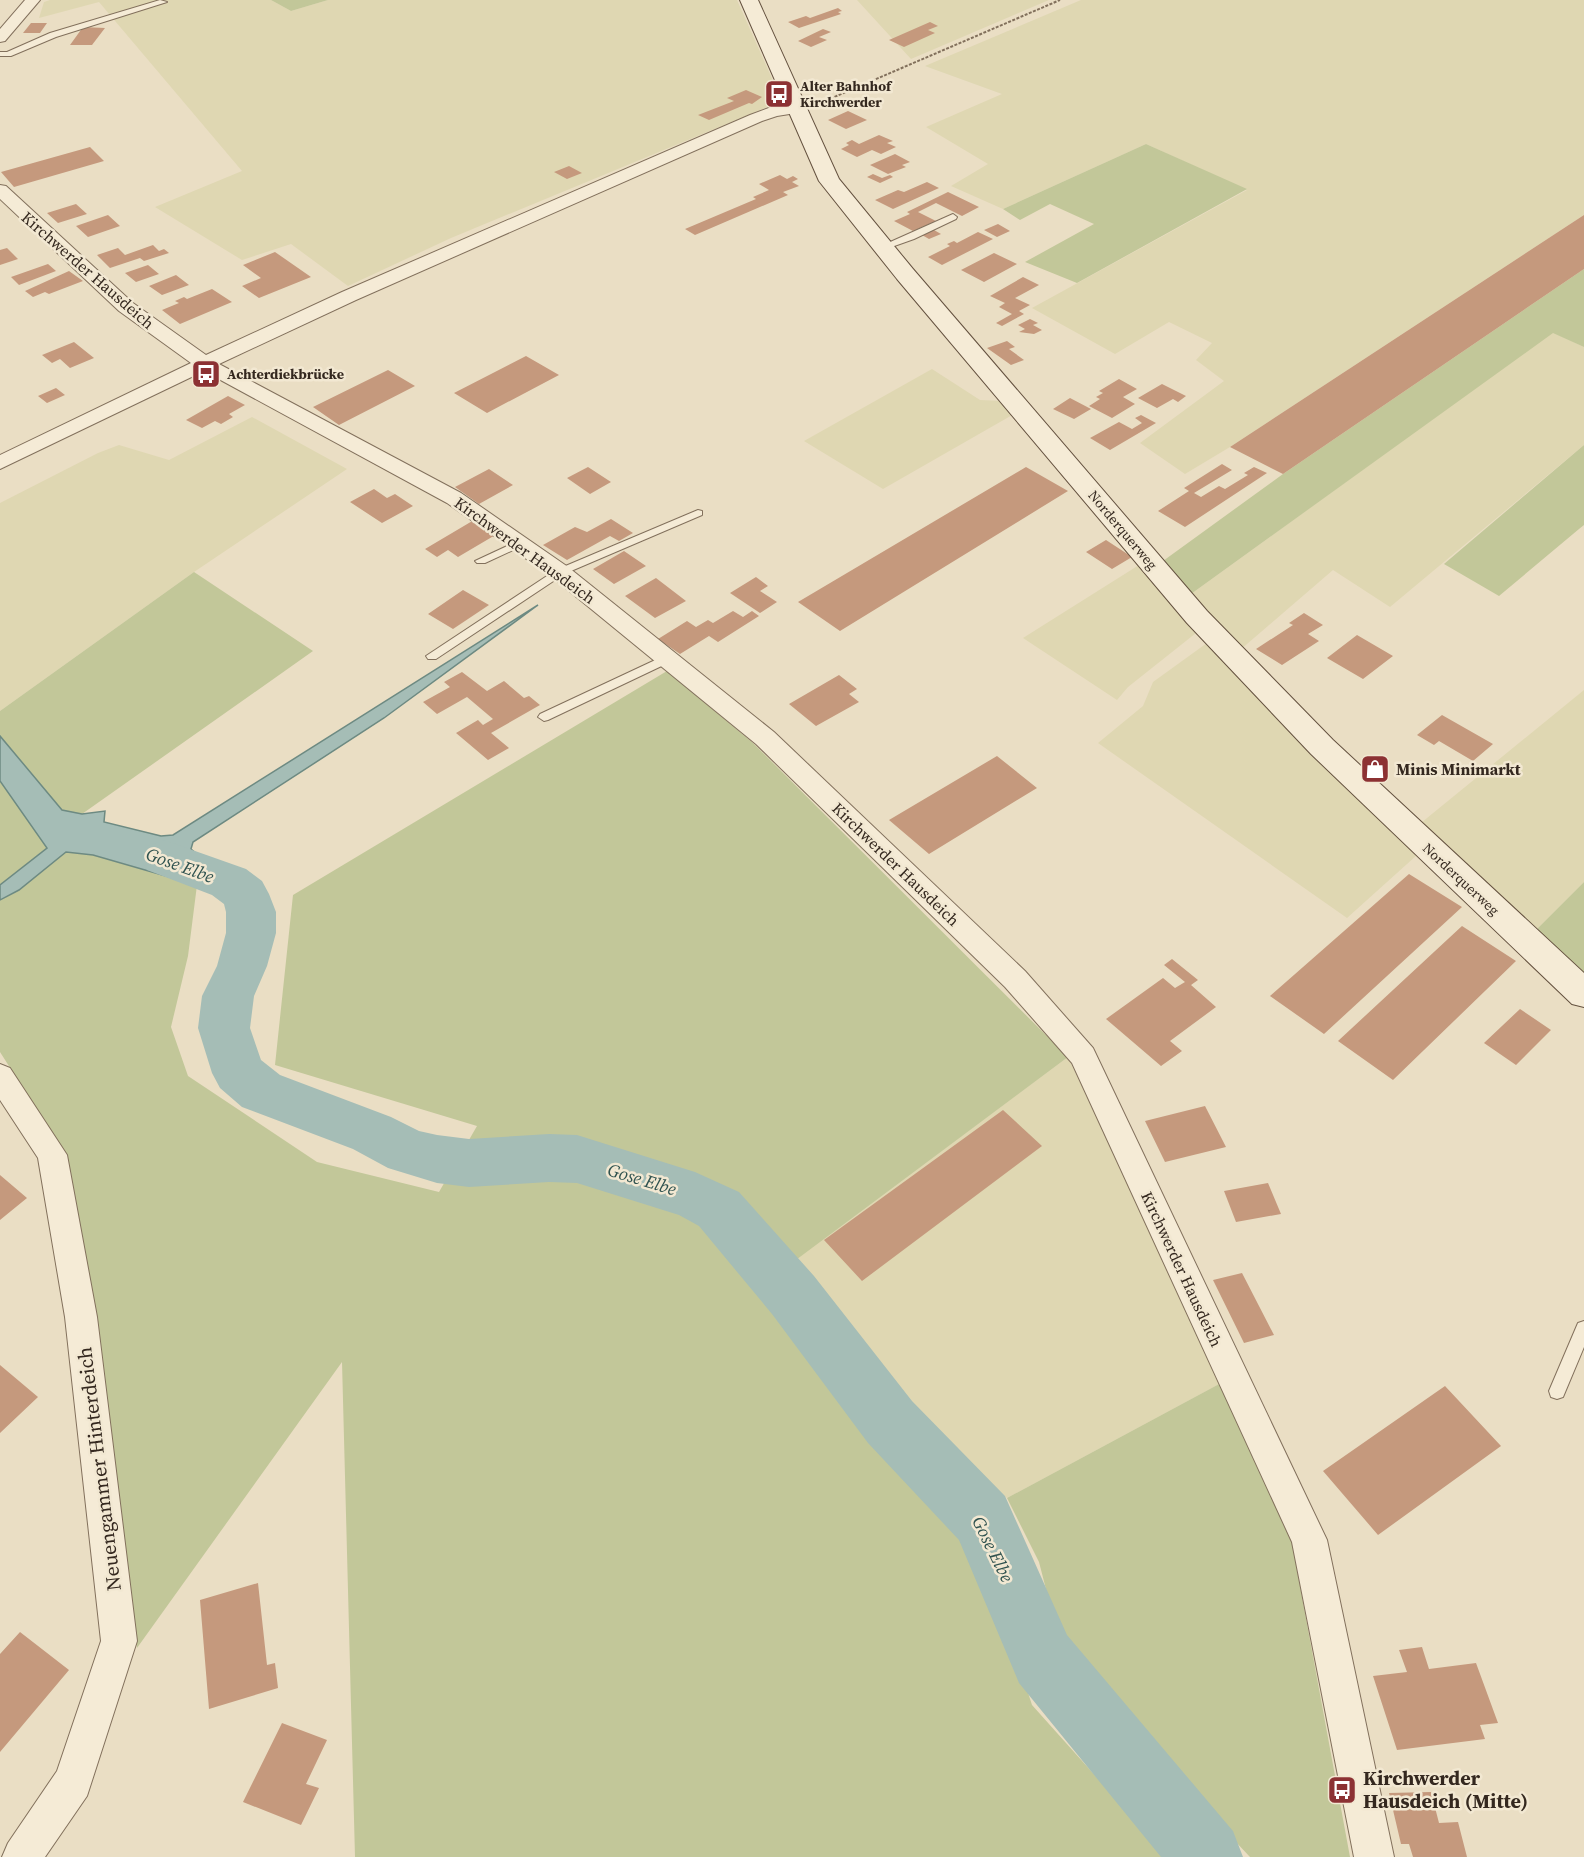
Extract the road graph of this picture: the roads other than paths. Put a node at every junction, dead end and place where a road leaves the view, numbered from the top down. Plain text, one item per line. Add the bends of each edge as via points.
1 (33, 0) edge
2 (749, 0) edge
3 (163, 2) dead end
4 (0, 38) edge
5 (0, 54) edge
6 (796, 109) junction
7 (0, 190) edge
8 (953, 217) dead end
9 (883, 247) junction
10 (206, 364) junction
11 (0, 463) edge
12 (698, 513) dead end
13 (520, 543) junction
14 (482, 561) dead end
15 (560, 572) junction
16 (432, 656) dead end
17 (666, 659) junction
18 (544, 717) dead end
19 (1584, 994) edge
20 (0, 1076) edge
21 (1584, 1328) edge
22 (1557, 1391) dead end
23 (22, 1857) edge
24 (1374, 1857) edge

1 - 4 street
2 - 6 street, Norderquerweg
3 - 5 lane
6 - 9 street, Norderquerweg via 829,181
6 - 10 street via 756,118 349,296
7 - 10 street, Kirchwerder Hausdeich via 126,307
8 - 9 lane
9 - 19 street, Norderquerweg via 1197,617 1322,747
10 - 11 street
10 - 13 street, Kirchwerder Hausdeich via 454,498
12 - 15 lane
13 - 14 lane
13 - 15 street, Kirchwerder Hausdeich
15 - 16 lane
15 - 17 street, Kirchwerder Hausdeich
17 - 18 lane
17 - 24 street, Kirchwerder Hausdeich via 765,738 1016,979 1083,1056 1309,1540
20 - 23 street, Neuengammer Hinterdeich via 52,1155 81,1317 119,1641 73,1782
21 - 22 lane

